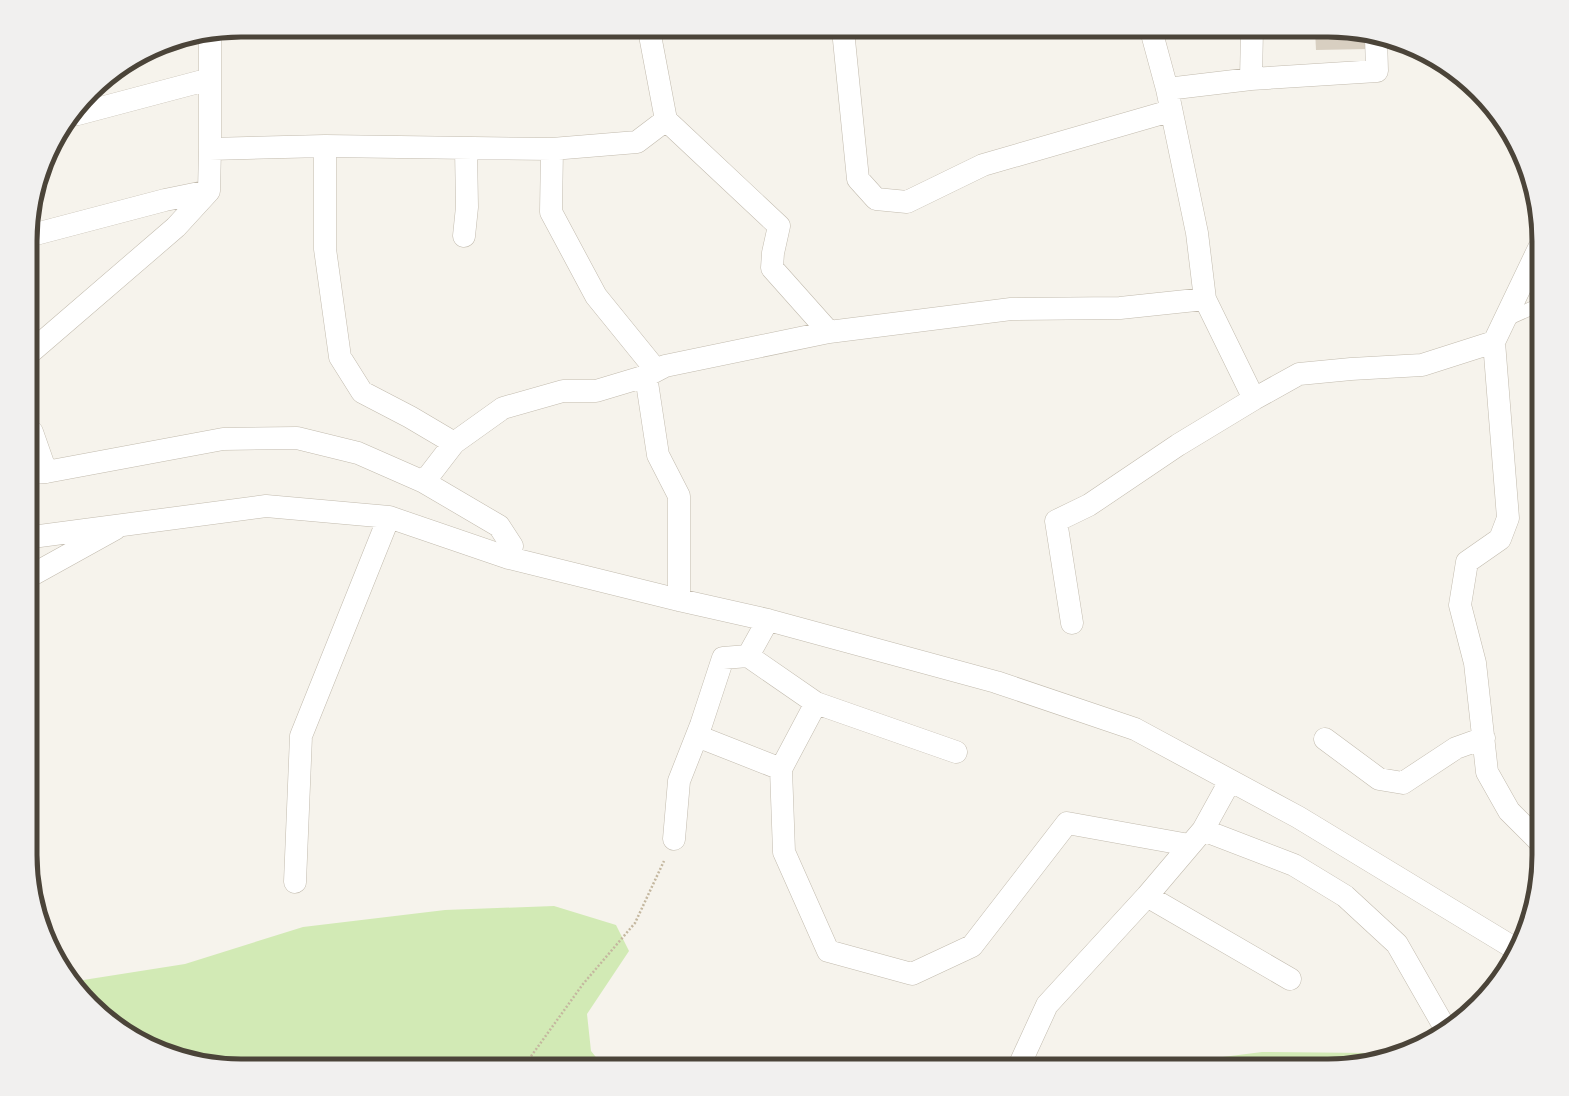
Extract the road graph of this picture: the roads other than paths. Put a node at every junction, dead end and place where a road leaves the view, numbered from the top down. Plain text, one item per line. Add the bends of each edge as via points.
1 (650, 37) edge
2 (844, 37) edge
3 (1154, 37) edge
4 (1252, 37) edge
5 (210, 40) edge
6 (1376, 43) edge
7 (210, 79) junction
8 (1251, 80) junction
9 (1167, 90) junction
10 (1170, 111) junction
11 (83, 113) edge
12 (666, 120) junction
13 (325, 146) junction
14 (210, 148) junction
15 (466, 148) junction
16 (552, 148) junction
17 (209, 191) junction
18 (37, 234) edge
19 (464, 236) dead end
20 (1532, 263) edge
21 (1204, 299) junction
22 (1532, 308) edge
23 (1505, 320) junction
24 (829, 332) junction
25 (1494, 342) junction
26 (37, 347) edge
27 (651, 373) junction
28 (1254, 399) junction
29 (454, 443) junction
30 (37, 461) edge
31 (39, 473) edge
32 (424, 482) junction
33 (389, 517) junction
34 (126, 523) junction
35 (37, 535) edge
36 (509, 558) junction
37 (37, 572) edge
38 (679, 600) junction
39 (768, 620) junction
40 (1072, 623) dead end
41 (748, 656) junction
42 (816, 703) junction
43 (697, 736) junction
44 (1484, 738) junction
45 (1325, 739) dead end
46 (956, 752) dead end
47 (781, 769) junction
48 (1230, 781) junction
49 (1532, 834) edge
50 (1196, 838) junction
51 (674, 839) road end
52 (295, 882) dead end
53 (1148, 896) junction
54 (1511, 946) edge
55 (1290, 979) dead end
56 (1443, 1023) edge
57 (1022, 1059) edge

1 - 12 street
2 - 10 street via 858,179 876,199 907,202 983,165
3 - 9 street
4 - 8 street
5 - 7 street
6 - 8 street via 1377,71
7 - 11 street
7 - 14 street
8 - 9 street
9 - 10 street
10 - 21 street via 1197,233
12 - 16 street via 637,142
12 - 24 street via 779,226 772,268
13 - 14 street
13 - 15 street
13 - 29 street via 325,249 340,357 362,392
14 - 17 street
15 - 16 street
15 - 19 street via 467,207
16 - 27 street via 551,212 596,296
17 - 18 street
17 - 26 street via 176,227
20 - 23 street
21 - 24 street via 1120,308 1011,309
21 - 28 street
22 - 23 lane
23 - 25 street
24 - 27 street via 665,366
25 - 28 street via 1422,365 1299,374
25 - 44 street via 1508,518 1500,539 1467,562 1460,605 1475,663
27 - 29 street via 596,390 563,391 503,408
27 - 38 street via 658,456 679,496
28 - 40 street via 1178,445 1089,505 1056,521
29 - 32 street
30 - 31 street
31 - 32 street via 223,439 298,438 358,453
32 - 36 street via 498,526 512,546
33 - 34 street via 266,506
33 - 36 street
33 - 52 street via 301,736
34 - 35 street
34 - 37 street
36 - 38 street
38 - 39 street
39 - 41 street
39 - 48 street via 996,682 1127,727
41 - 42 street
41 - 43 street via 723,658
42 - 46 street
42 - 47 street
43 - 47 street
43 - 51 street via 679,782
44 - 45 street via 1456,748 1403,783 1379,779
44 - 49 street via 1487,772 1510,811
47 - 50 street via 784,852 828,951 912,974 972,946 1067,823
48 - 50 street
48 - 54 street via 1298,817
50 - 53 street
50 - 56 street via 1294,866 1345,896 1397,944
53 - 55 street
53 - 57 street via 1047,1005

